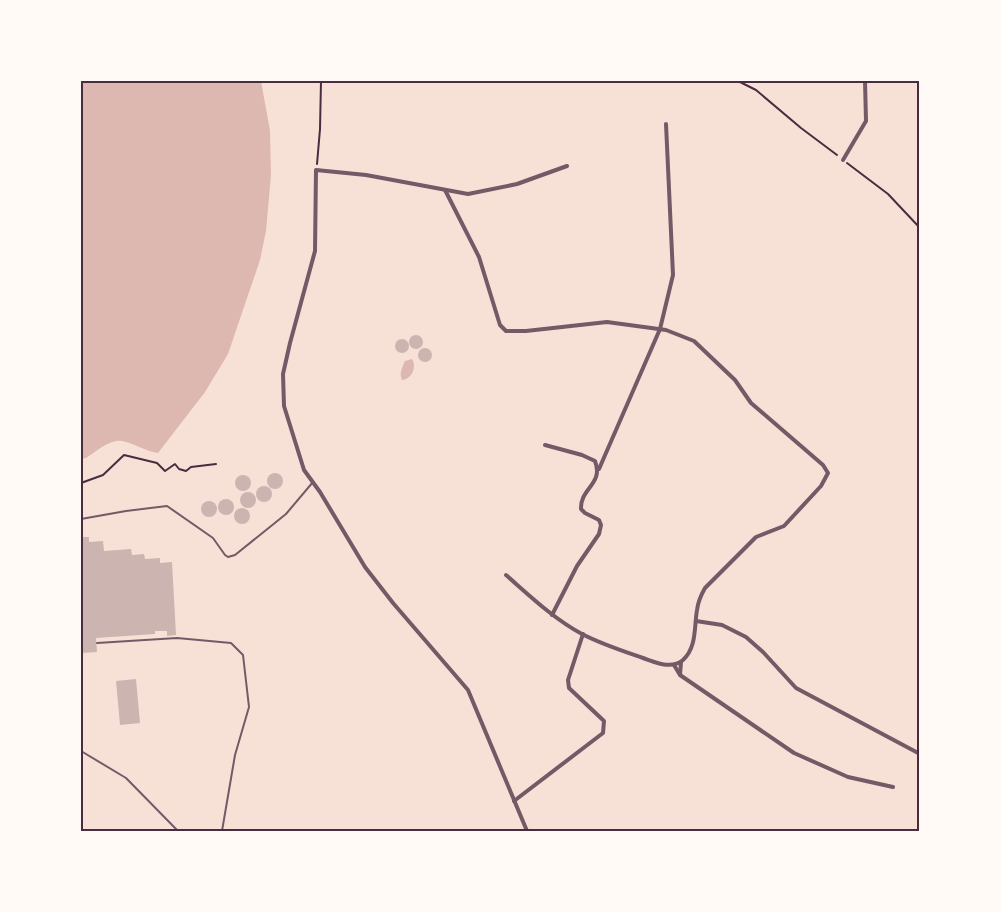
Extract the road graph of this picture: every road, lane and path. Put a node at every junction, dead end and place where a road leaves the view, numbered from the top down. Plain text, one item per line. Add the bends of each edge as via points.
1 (321, 81) edge
2 (738, 81) edge
3 (865, 81) edge
4 (666, 124) dead end
5 (843, 160) junction
6 (566, 166) dead end
7 (316, 170) junction
8 (445, 190) junction
9 (920, 228) edge
10 (660, 329) junction
11 (545, 445) dead end
12 (216, 464) dead end
13 (598, 469) junction
14 (313, 482) junction
15 (81, 483) edge
16 (81, 519) edge
17 (506, 575) dead end
18 (552, 615) junction
19 (696, 621) junction
20 (582, 634) junction
21 (97, 643) dead end
22 (681, 662) junction
23 (674, 665) junction
24 (680, 675) junction
25 (81, 751) edge
26 (920, 754) edge
27 (893, 788) dead end
28 (514, 800) junction
29 (178, 831) edge
30 (222, 831) edge
31 (527, 831) edge

1 - 7 path
2 - 5 path via 756,90
3 - 5 street via 866,121
4 - 10 street via 673,275
5 - 9 path via 888,194
6 - 8 street via 489,191 468,194
7 - 8 street via 366,175
7 - 14 street via 315,250 284,374 284,406 304,470
8 - 10 street via 479,258 500,325 506,330 607,322
10 - 13 street
10 - 19 street via 694,341 735,380 751,403 823,465 828,473 821,486 784,526 756,537 705,588
11 - 13 street via 595,460
12 - 15 path via 191,467 186,471 175,464 165,471 157,463 124,455 103,475
13 - 18 street via 597,478 584,496 581,509 599,520 600,529
14 - 16 lane via 286,514 235,555 228,557 213,538 167,506
14 - 28 street via 365,567 468,690
17 - 18 street
18 - 20 street
19 - 22 street via 691,650
19 - 26 street via 722,626 746,637 796,688
20 - 23 street via 654,662
20 - 28 street via 568,680 569,688 604,721 603,732
21 - 30 lane via 177,638 231,643 243,655 249,706 235,755
22 - 23 street
22 - 24 street
23 - 24 street
24 - 27 street via 794,753 848,777
25 - 29 lane via 126,778
28 - 31 street

